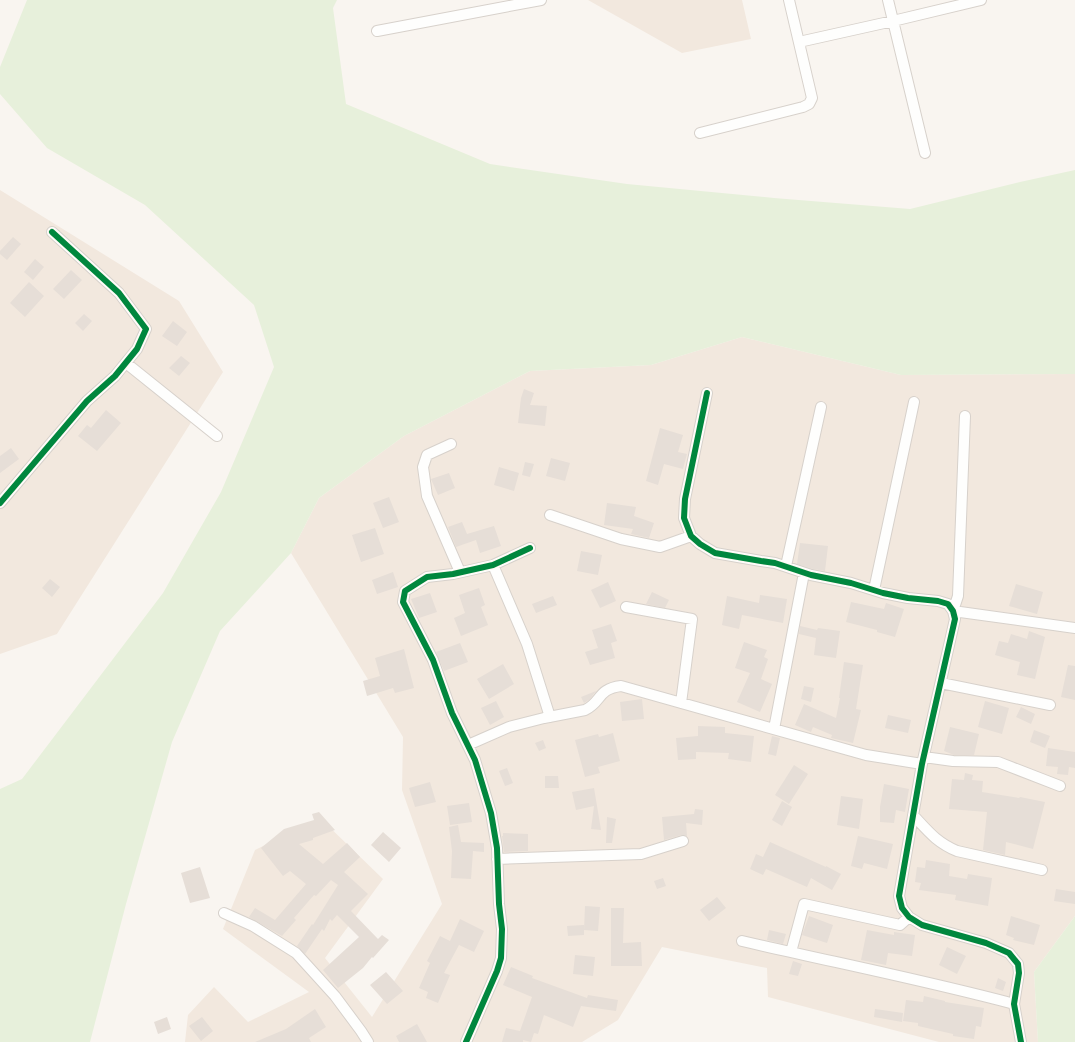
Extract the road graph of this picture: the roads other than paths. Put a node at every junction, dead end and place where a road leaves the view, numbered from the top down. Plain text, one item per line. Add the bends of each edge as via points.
1 (541, 0) edge
2 (789, 0) edge
3 (888, 0) edge
4 (981, 0) edge
5 (893, 21) junction
6 (377, 31) dead end
7 (799, 42) junction
8 (700, 133) dead end
9 (925, 153) dead end
10 (52, 232) dead end
11 (126, 363) junction
12 (707, 393) dead end
13 (914, 402) dead end
14 (821, 407) dead end
15 (965, 416) dead end
16 (217, 436) dead end
17 (451, 444) dead end
18 (1, 497) edge
19 (550, 515) dead end
20 (691, 536) junction
21 (530, 548) dead end
22 (493, 565) junction
23 (786, 566) junction
24 (460, 572) junction
25 (804, 573) junction
26 (874, 590) junction
27 (626, 607) dead end
28 (953, 610) junction
29 (1075, 628) edge
30 (940, 683) junction
31 (681, 703) junction
32 (1050, 705) dead end
33 (550, 717) junction
34 (774, 728) junction
35 (468, 745) junction
36 (923, 760) junction
37 (1060, 786) dead end
38 (914, 815) junction
39 (683, 842) dead end
40 (497, 859) junction
41 (1042, 870) dead end
42 (224, 913) dead end
43 (909, 916) junction
44 (742, 941) dead end
45 (791, 952) junction
46 (1014, 1004) junction
47 (368, 1042) edge
48 (466, 1042) edge
49 (1021, 1042) edge

1 - 6 street
2 - 7 street
3 - 5 street
4 - 5 street
5 - 7 street
5 - 9 street
7 - 8 street via 812,98 809,104
10 - 11 street via 119,293 146,328 137,349
11 - 16 street
11 - 18 street via 87,401
12 - 20 street via 685,499 684,518
13 - 26 street
14 - 23 street
15 - 28 street via 958,596
17 - 24 street via 427,455 423,468 427,496
19 - 20 street via 621,539 660,547
20 - 23 street via 715,553
21 - 22 street
22 - 24 street
22 - 33 street via 527,644
23 - 25 street
24 - 35 street via 427,577 406,591 403,602 433,660 452,713
25 - 26 street
25 - 34 street
26 - 28 street via 908,598 938,601 948,604
27 - 31 street via 692,620
28 - 29 street
28 - 30 street via 955,619
30 - 32 street
30 - 36 street
31 - 33 street via 621,686 606,690 585,710
31 - 34 street
33 - 35 street via 509,727
34 - 36 street via 866,755
35 - 40 street via 491,813
36 - 37 street via 998,762
36 - 38 street
38 - 41 street via 935,839 957,851
38 - 43 street via 898,896 902,908
39 - 40 street via 641,854
40 - 48 street via 502,928 501,958 495,978
42 - 47 street via 253,926 296,953 335,996
43 - 45 street via 900,925 804,904
43 - 46 street via 922,925 986,943 1009,953 1018,964 1019,973
44 - 45 street
45 - 46 street
46 - 49 street

